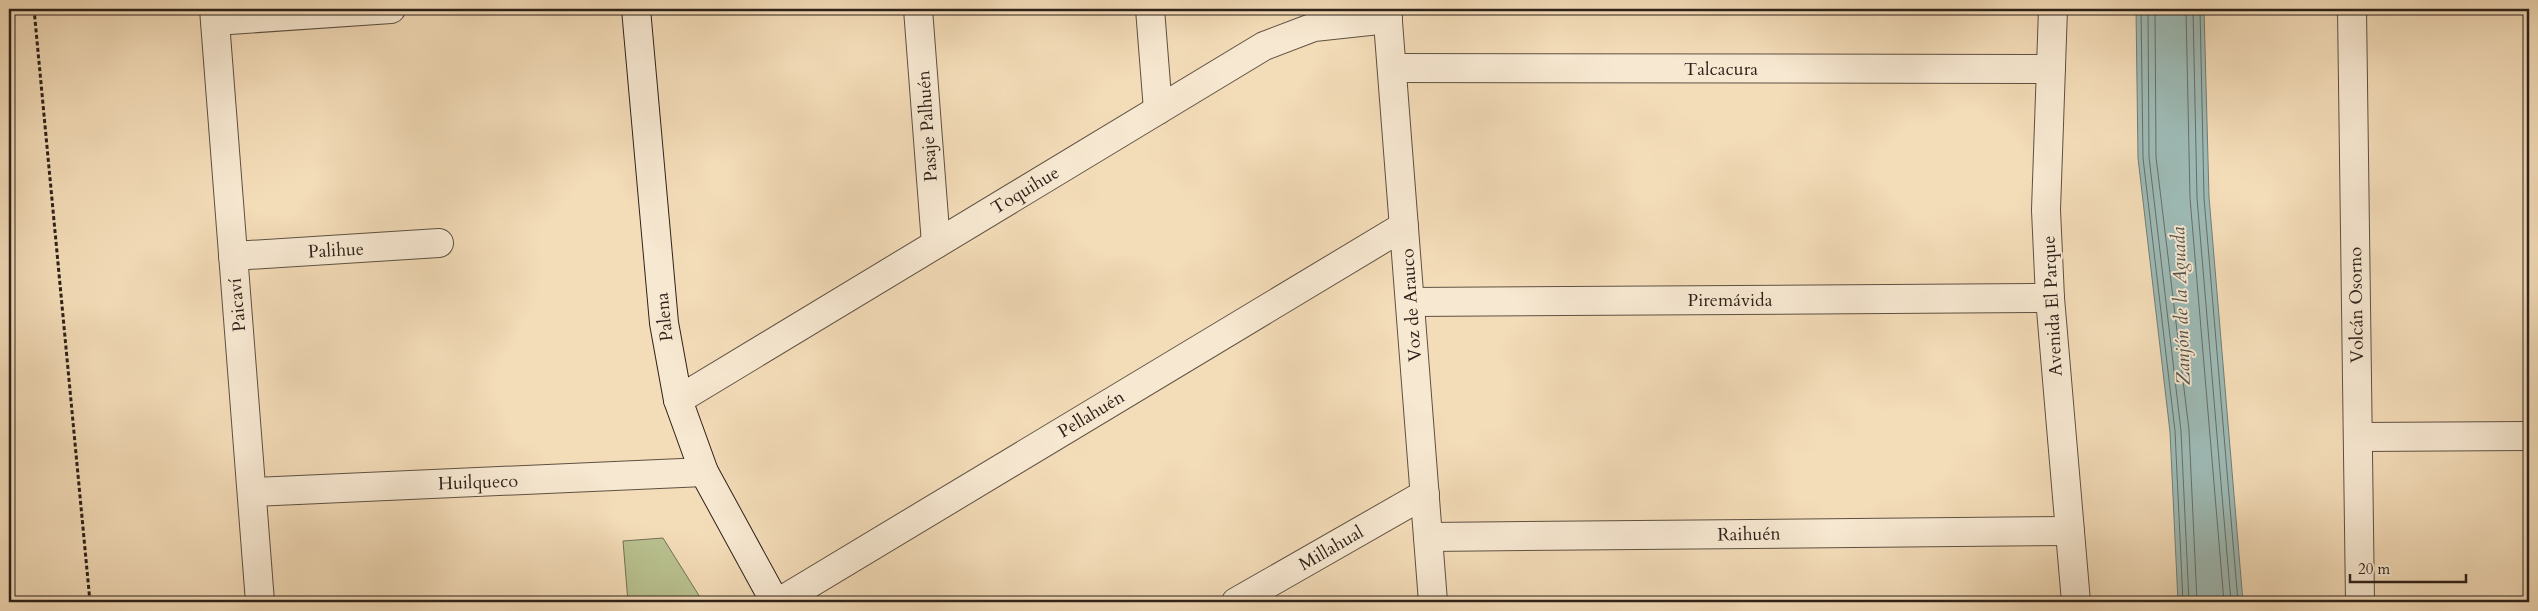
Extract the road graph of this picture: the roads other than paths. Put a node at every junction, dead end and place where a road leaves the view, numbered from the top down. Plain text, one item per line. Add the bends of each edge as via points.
1 (391, 9) edge
2 (636, 9) edge
3 (918, 9) edge
4 (1150, 9) edge
5 (2053, 9) edge
6 (2352, 9) edge
7 (1388, 14) edge
8 (214, 15) edge
9 (1392, 68) junction
10 (2050, 69) junction
11 (1158, 110) junction
12 (1404, 226) junction
13 (439, 244) dead end
14 (936, 244) junction
15 (233, 256) junction
16 (2050, 298) junction
17 (1410, 302) junction
18 (678, 400) junction
19 (2529, 436) edge
20 (2358, 437) junction
21 (704, 472) junction
22 (252, 492) junction
23 (1425, 494) junction
24 (2070, 531) junction
25 (1428, 537) junction
26 (260, 602) edge
27 (775, 602) edge
28 (779, 602) edge
29 (1236, 602) edge
30 (1433, 602) edge
31 (2076, 602) edge
32 (2360, 602) edge

1 - 8 street
2 - 18 street, Palena via 664,323
3 - 14 street, Pasaje Palhuén
4 - 11 street
5 - 10 street, Avenida El Parque
6 - 20 street, Volcán Osorno
7 - 9 street, Voz de Arauco
7 - 11 street, Toquihue via 1294,33 1264,46
8 - 15 street, Paicaví
9 - 10 street, Talcacura
9 - 12 street, Voz de Arauco
10 - 16 street, Avenida El Parque via 2046,210
11 - 14 street, Toquihue
12 - 17 street, Voz de Arauco
12 - 28 street, Pellahuén
13 - 15 street, Palihue
14 - 18 street, Toquihue
15 - 22 street, Paicaví
16 - 17 street, Piremávida
16 - 24 street, Avenida El Parque
17 - 23 street, Voz de Arauco
18 - 21 street, Palena
19 - 20 street
20 - 32 street, Volcán Osorno
21 - 22 street, Huilqueco
21 - 27 street, Palena
22 - 26 street, Paicaví
23 - 25 street, Voz de Arauco
23 - 29 street, Millahual
24 - 25 street, Raihuén
24 - 31 street, Avenida El Parque
25 - 30 street, Voz de Arauco

